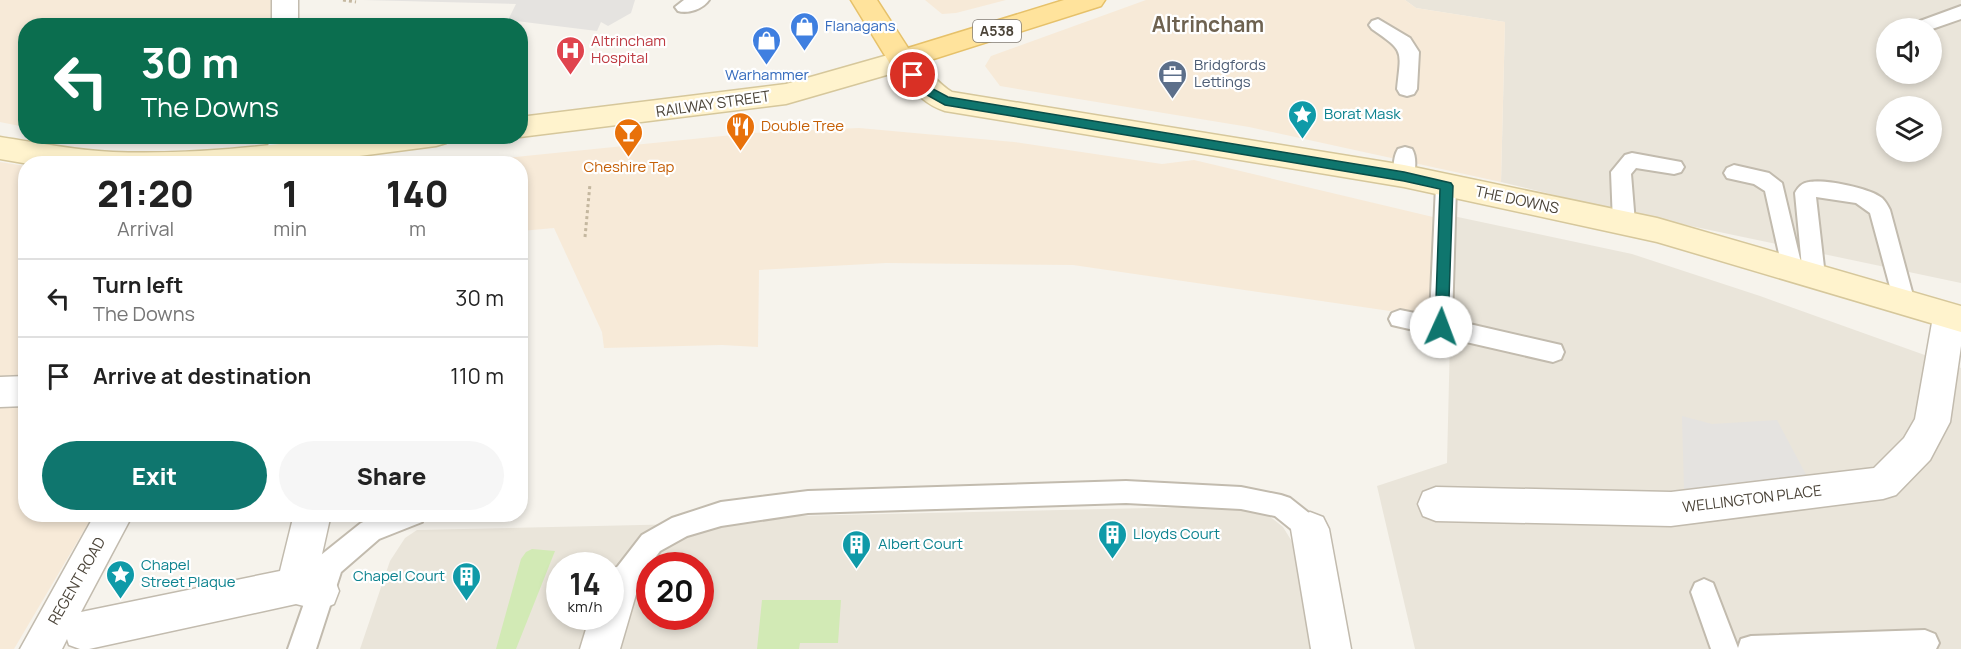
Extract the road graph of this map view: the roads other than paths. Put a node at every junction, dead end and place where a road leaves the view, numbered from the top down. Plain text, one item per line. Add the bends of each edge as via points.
1 (285, 0) edge
2 (864, 0) edge
3 (1092, 0) edge
4 (1961, 12) edge
5 (285, 18) edge
6 (1942, 20) edge
7 (1378, 25) dead end
8 (902, 60) junction
9 (1407, 89) dead end
10 (528, 126) edge
11 (354, 144) edge
12 (0, 148) edge
13 (283, 151) edge
14 (54, 156) edge
15 (242, 156) edge
16 (1674, 167) dead end
17 (1734, 173) dead end
18 (1446, 186) junction
19 (1624, 222) junction
20 (1803, 273) junction
21 (1904, 303) junction
22 (1955, 318) edge
23 (1400, 319) dead end
24 (1441, 327) junction
25 (1553, 352) dead end
26 (18, 391) edge
27 (0, 392) edge
28 (1436, 504) dead end
29 (111, 522) edge
30 (312, 522) edge
31 (393, 522) edge
32 (1310, 529) joint
33 (624, 588) edge
34 (308, 589) junction
35 (1704, 592) dead end
36 (606, 630) edge
37 (83, 631) dead end
38 (1925, 643) dead end
39 (40, 649) edge
40 (302, 649) edge
41 (600, 649) edge
42 (1331, 649) edge
43 (1725, 649) edge
44 (1751, 649) edge

1 - 5 street
2 - 8 main road
3 - 8 main road, A538
4 - 6 lane
7 - 9 lane via 1403,42 1410,52
8 - 10 street, RAILWAY STREET via 786,94
8 - 18 street, THE DOWNS via 929,92 945,101 1404,165
11 - 13 street
12 - 14 street
13 - 15 street
16 - 19 lane via 1632,160 1626,165 1621,172
17 - 20 lane via 1759,177 1775,188
18 - 19 street, THE DOWNS
18 - 24 lane
19 - 20 street, THE DOWNS
20 - 21 street, THE DOWNS
20 - 21 lane via 1805,193 1811,189 1866,198 1880,210
21 - 22 street, THE DOWNS
22 - 28 street, WELLINGTON PLACE via 1932,422 1917,449 1883,483 1671,509
23 - 24 lane
24 - 25 lane
26 - 27 street
29 - 39 street, REGENT ROAD
30 - 34 street
31 - 34 lane via 370,531 343,551
32 - 33 lane via 1281,506 1207,496 1104,492 808,502 721,514 681,526 651,543
32 - 42 street
34 - 37 street
34 - 40 lane
35 - 43 lane
36 - 41 street
38 - 44 lane

